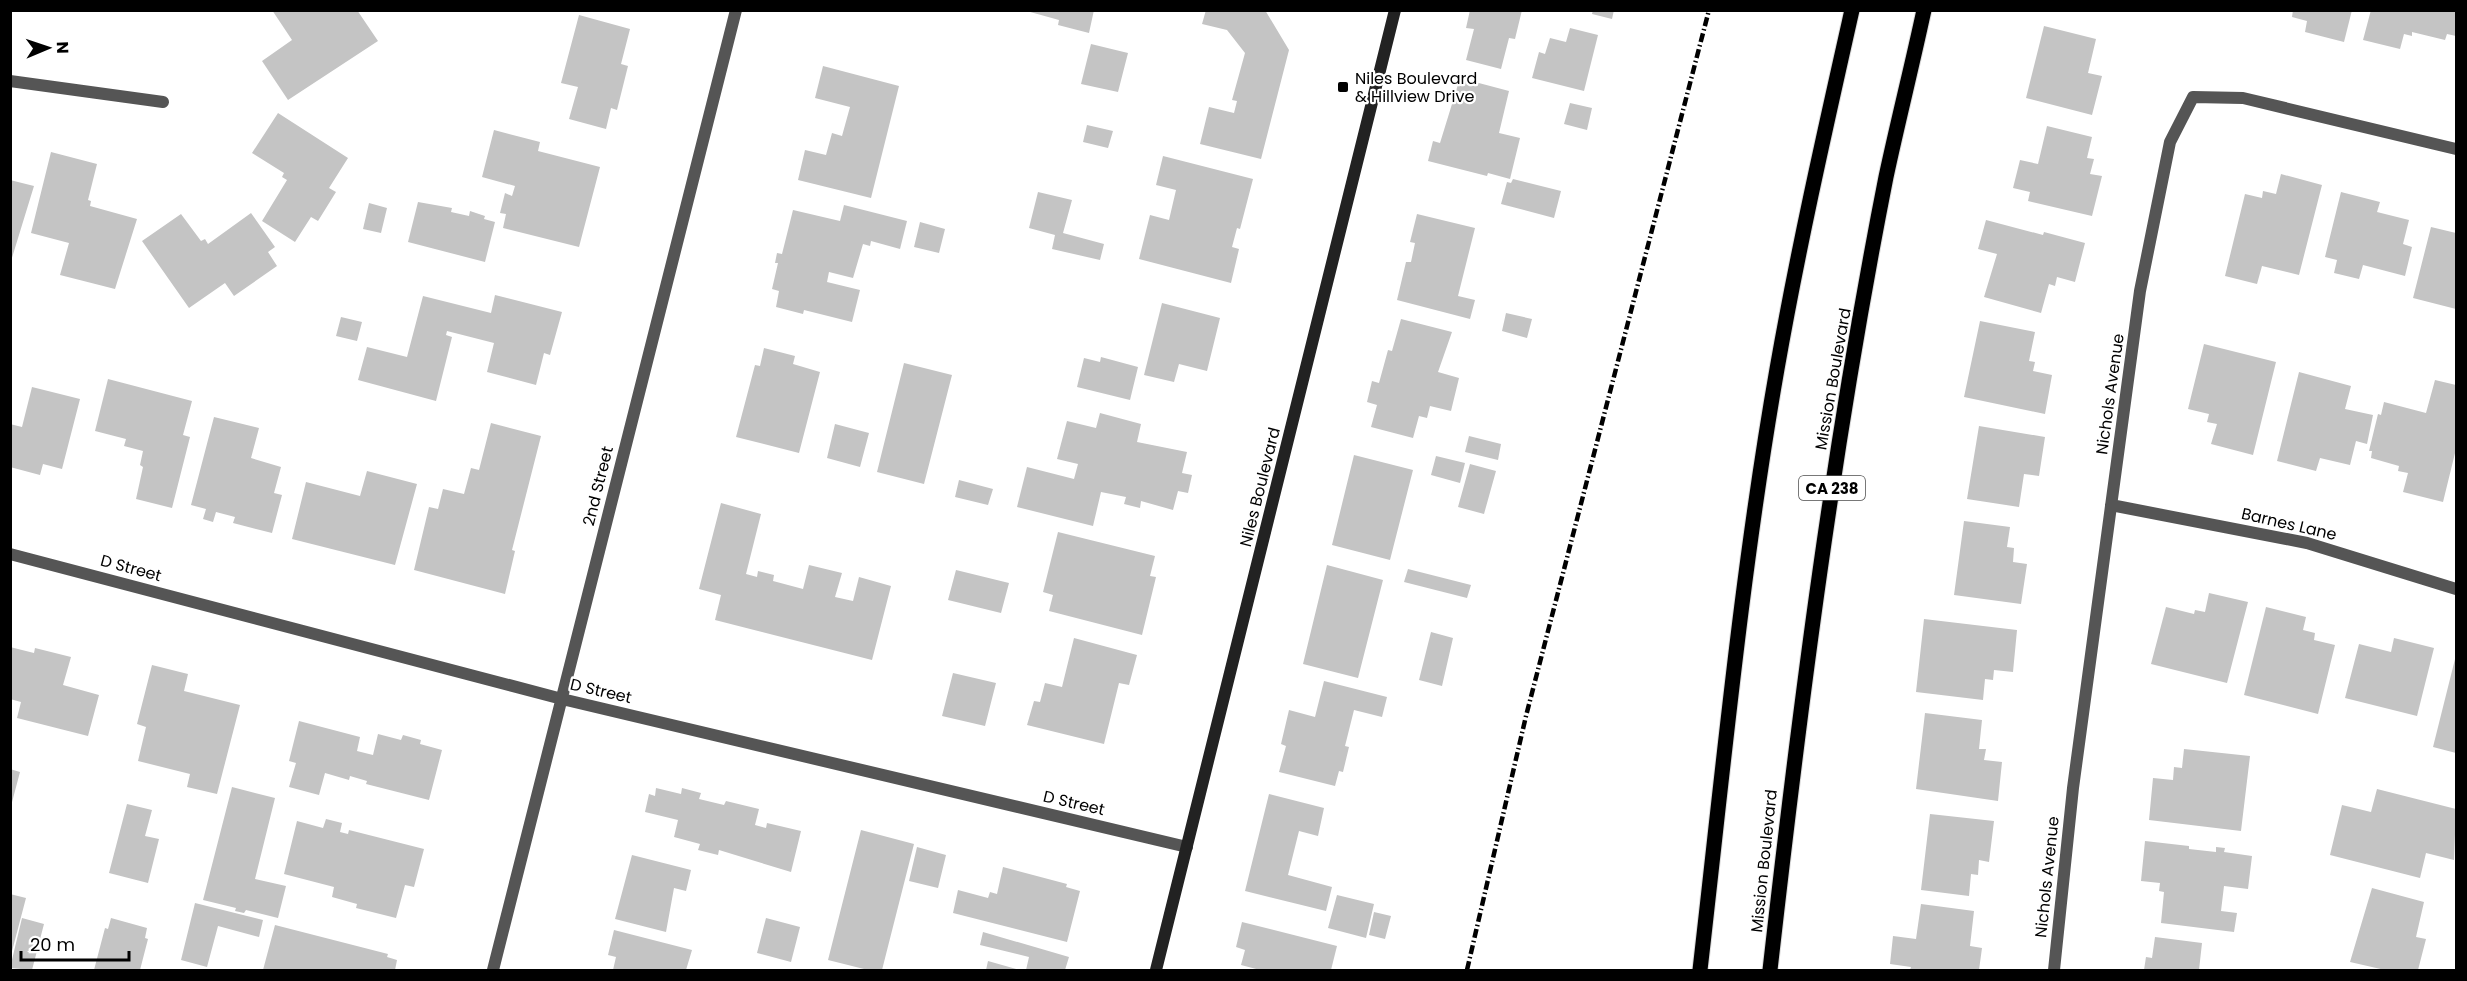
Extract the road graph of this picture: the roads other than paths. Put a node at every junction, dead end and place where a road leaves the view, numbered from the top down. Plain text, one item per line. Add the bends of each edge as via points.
1 (736, 10) edge
2 (1395, 10) edge
3 (1852, 10) edge
4 (1924, 10) edge
5 (10, 81) edge
6 (163, 102) dead end
7 (2457, 149) edge
8 (2111, 505) junction
9 (10, 554) edge
10 (2457, 589) edge
11 (562, 699) junction
12 (1187, 847) junction
13 (493, 970) edge
14 (1156, 970) edge
15 (1700, 970) edge
16 (1770, 970) edge
17 (2054, 970) edge

1 - 11 street, 2nd Street
2 - 12 main road, Niles Boulevard
3 - 15 main road via 1777,369 1746,565
4 - 16 main road, Mission Boulevard / CA 238 via 1887,176 1822,549
5 - 6 street
7 - 8 street, Nichols Avenue via 2243,98 2193,97 2169,142 2140,291
8 - 10 street, Barnes Lane via 2307,543
8 - 17 street, Nichols Avenue via 2073,788
9 - 11 street, D Street
11 - 12 street, D Street
11 - 13 street, 2nd Street
12 - 14 main road, Niles Boulevard

